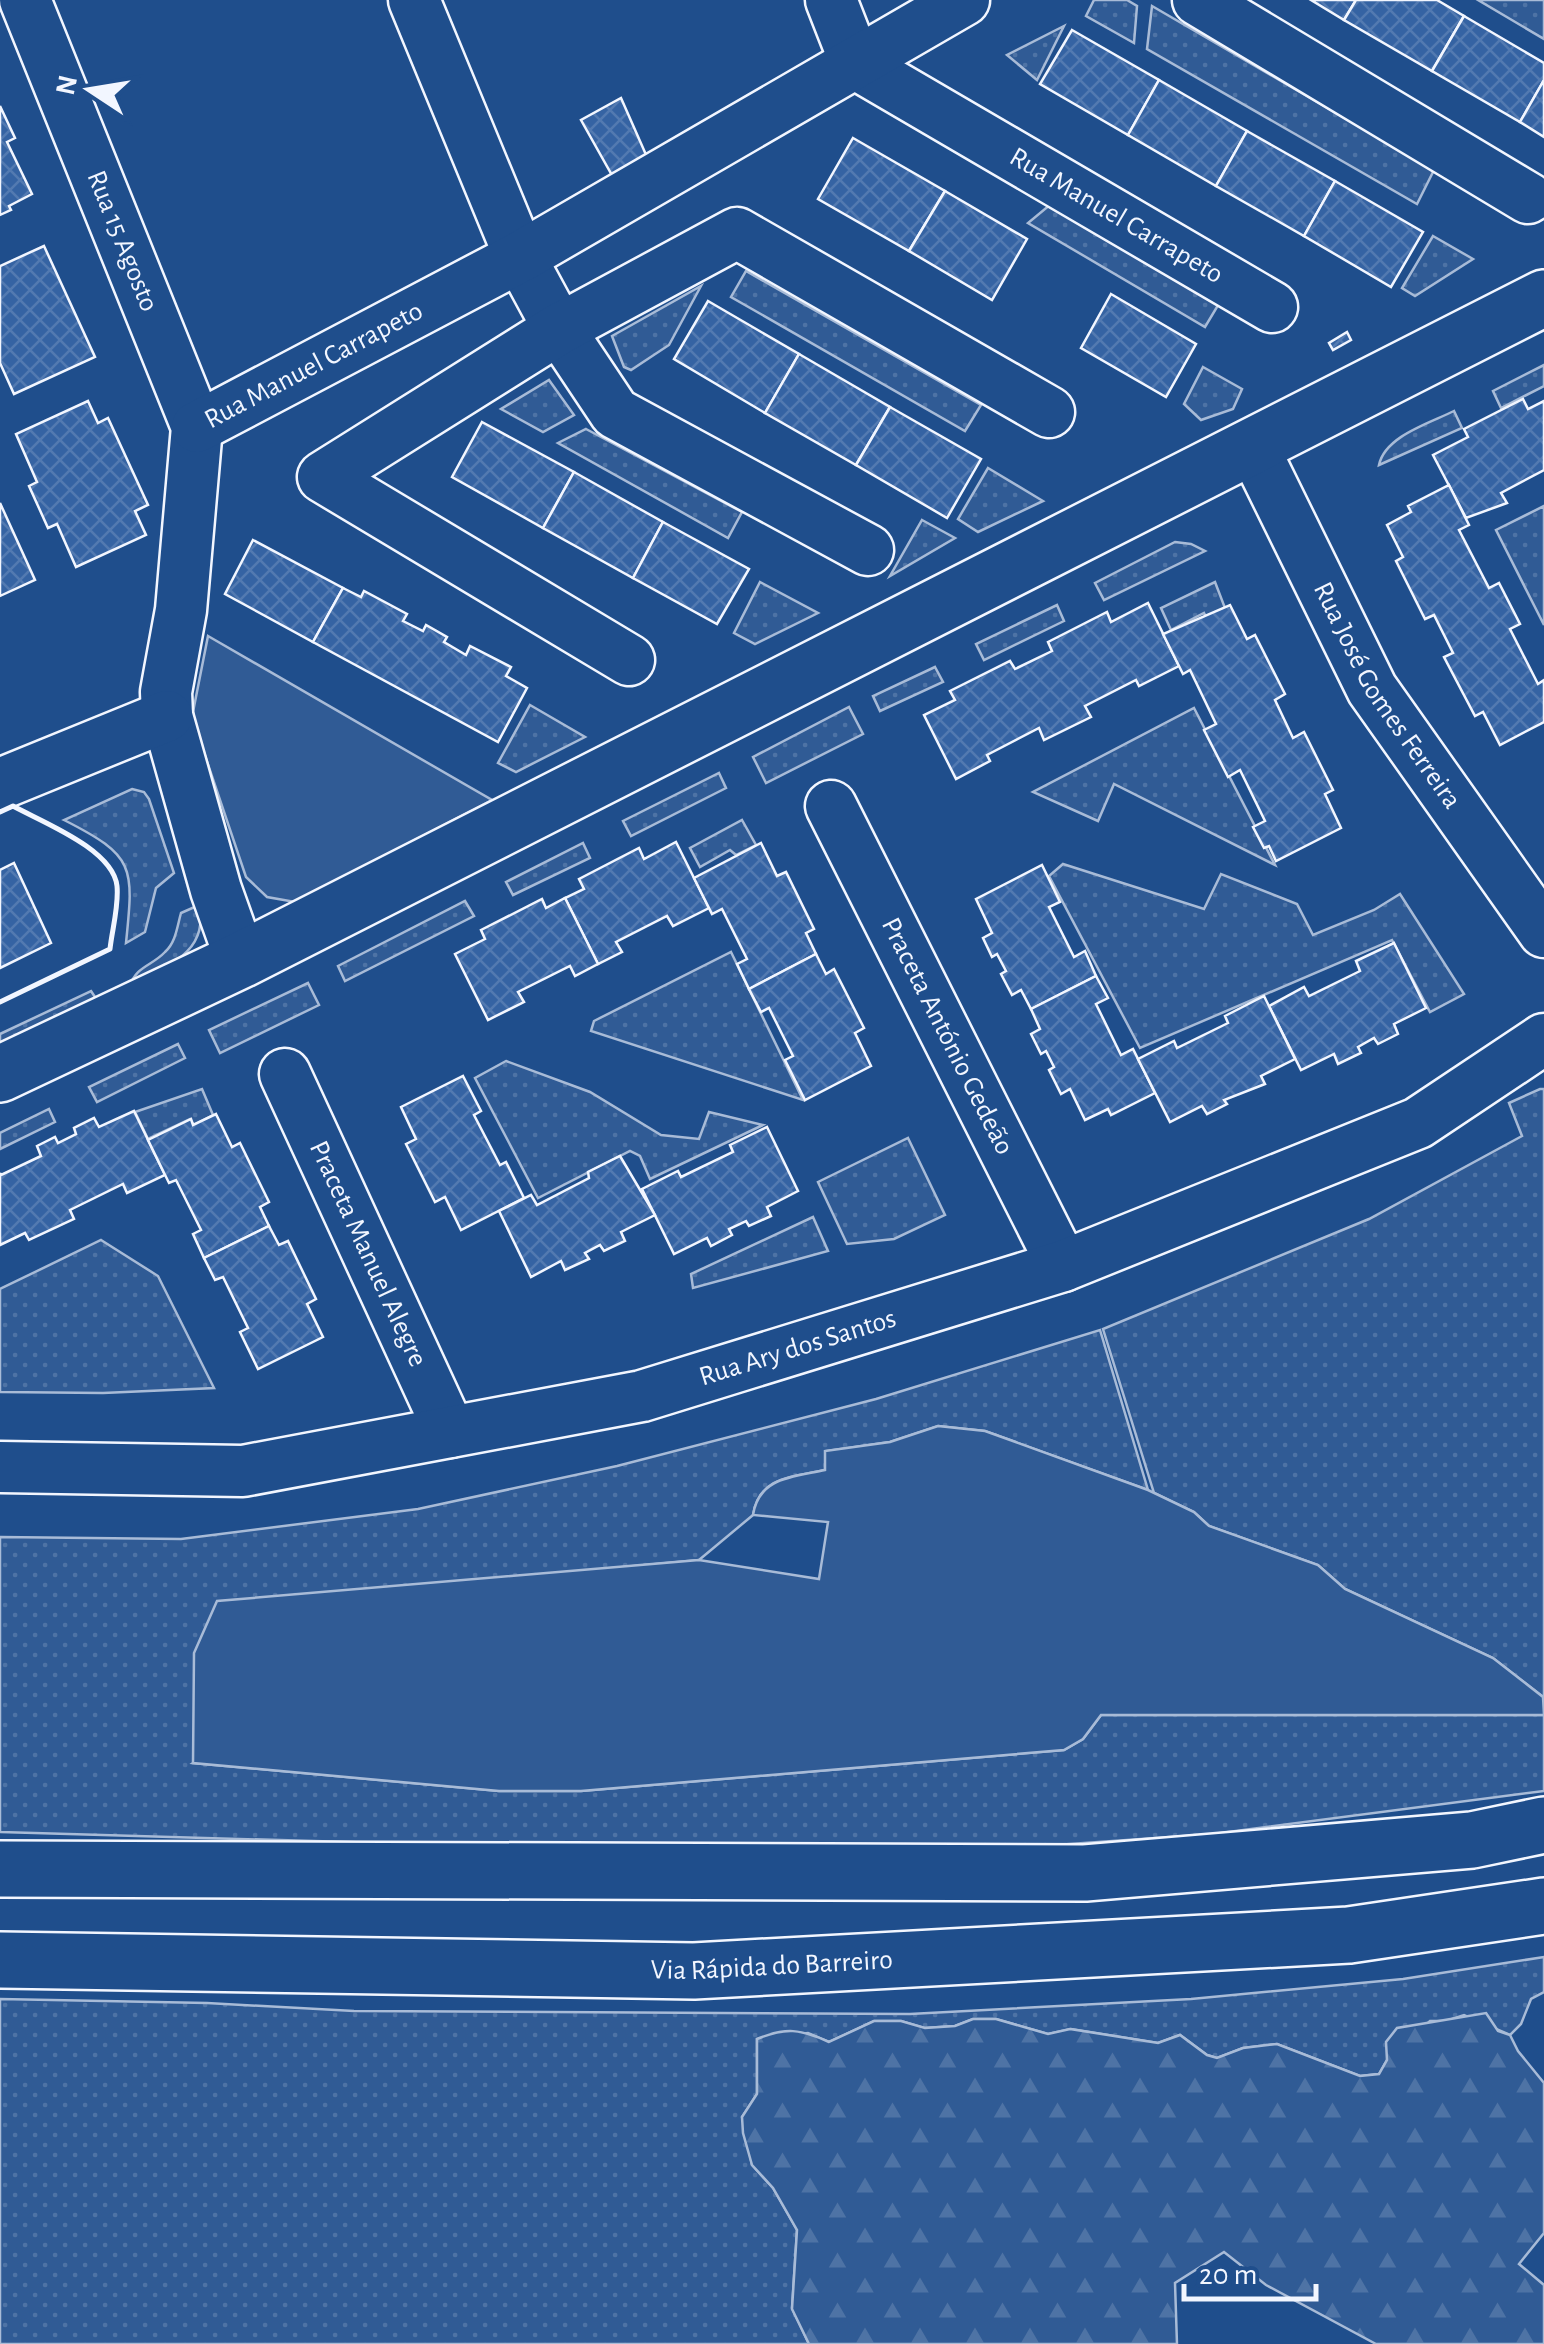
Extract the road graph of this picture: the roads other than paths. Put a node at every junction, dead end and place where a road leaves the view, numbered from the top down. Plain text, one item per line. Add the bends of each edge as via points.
1 (25, 0) edge
2 (414, 0) edge
3 (831, 0) edge
4 (964, 0) edge
5 (1198, 0) edge
6 (856, 64) junction
7 (1528, 198) dead end
8 (520, 257) junction
9 (1544, 298) edge
10 (1272, 307) dead end
11 (560, 329) junction
12 (1048, 412) dead end
13 (197, 426) junction
14 (1252, 446) junction
15 (868, 550) dead end
16 (630, 660) dead end
17 (167, 716) junction
18 (0, 784) edge
19 (831, 806) dead end
20 (1544, 932) edge
21 (241, 960) junction
22 (1544, 1039) edge
23 (0, 1074) edge
24 (285, 1074) dead end
25 (1063, 1266) junction
26 (450, 1432) junction
27 (0, 1467) edge
28 (1544, 1825) edge
29 (0, 1868) edge
30 (1544, 1906) edge
31 (0, 1960) edge

1 - 13 street, Rua 15 Agosto
2 - 8 street
3 - 6 street
4 - 6 street, Rua Manuel Carrapeto
5 - 7 street
6 - 8 street, Rua Manuel Carrapeto
6 - 10 street, Rua Manuel Carrapeto
8 - 11 street
8 - 13 street, Rua Manuel Carrapeto
9 - 14 main road
11 - 12 street via 737,233
11 - 15 street via 615,413
11 - 16 street via 323,477
13 - 17 street, Rua Manuel Carrapeto
14 - 20 street, Rua José Gomes Ferreira via 1372,689
14 - 21 main road
17 - 18 street
17 - 21 street, Rua Manuel Carrapeto
19 - 25 street, Praceta António Gedeão
21 - 23 main road
22 - 25 street, Rua Ary dos Santos via 1418,1123
24 - 26 street, Praceta Manuel Alegre
25 - 26 street, Rua Ary dos Santos via 642,1396
26 - 27 street, Rua Ary dos Santos via 244,1471
28 - 29 main road via 1472,1840 1085,1873
30 - 31 main road, Via Rápida do Barreiro via 1349,1935 694,1971

